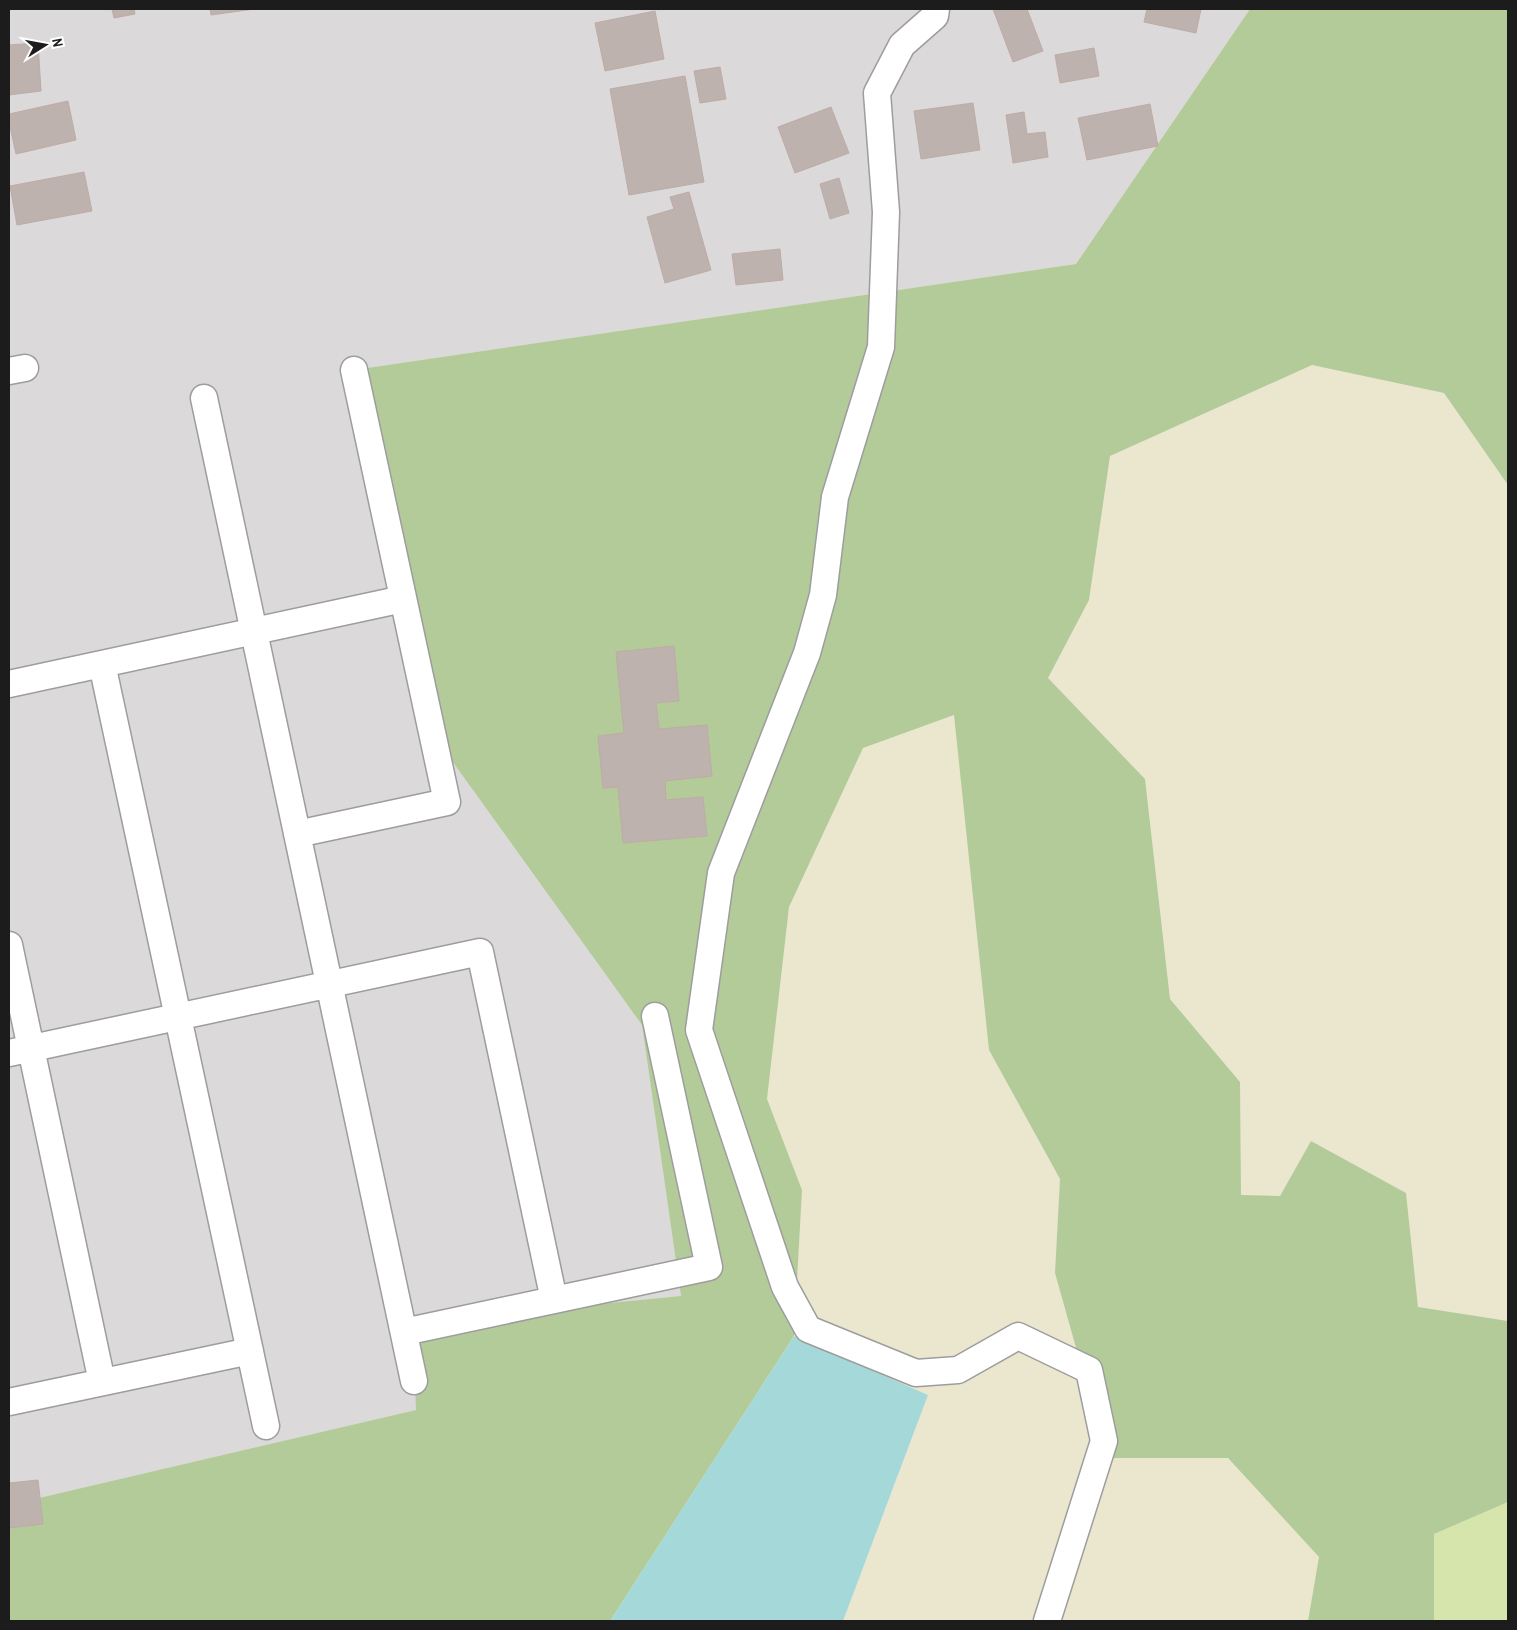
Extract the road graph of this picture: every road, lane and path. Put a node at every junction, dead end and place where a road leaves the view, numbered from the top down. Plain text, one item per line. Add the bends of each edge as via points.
1 (936, 9) edge
2 (354, 370) dead end
3 (204, 398) dead end
4 (404, 600) junction
5 (254, 632) junction
6 (102, 664) junction
7 (9, 684) edge
8 (297, 834) junction
9 (9, 945) edge
10 (330, 985) junction
11 (655, 1016) dead end
12 (178, 1017) junction
13 (20, 1051) edge
14 (554, 1300) junction
15 (404, 1332) junction
16 (250, 1351) junction
17 (414, 1381) dead end
18 (102, 1382) junction
19 (9, 1402) edge
20 (266, 1426) dead end
21 (1047, 1621) edge

1 - 21 street via 935,16 902,45 877,93 886,212 881,347 834,497 823,595 807,653 721,873 699,1030 785,1287 808,1329 916,1373 958,1370 1018,1336 1089,1370 1104,1441
2 - 4 street
3 - 5 street
4 - 5 street
4 - 8 street via 447,802
5 - 6 street
5 - 8 street
6 - 7 street
6 - 12 street
8 - 10 street
9 - 13 street
10 - 12 street
10 - 14 street via 480,952
10 - 15 street
11 - 14 street via 709,1267
12 - 13 street
12 - 16 street
13 - 18 street
14 - 15 street
15 - 17 street
16 - 18 street
16 - 20 street
18 - 19 street

